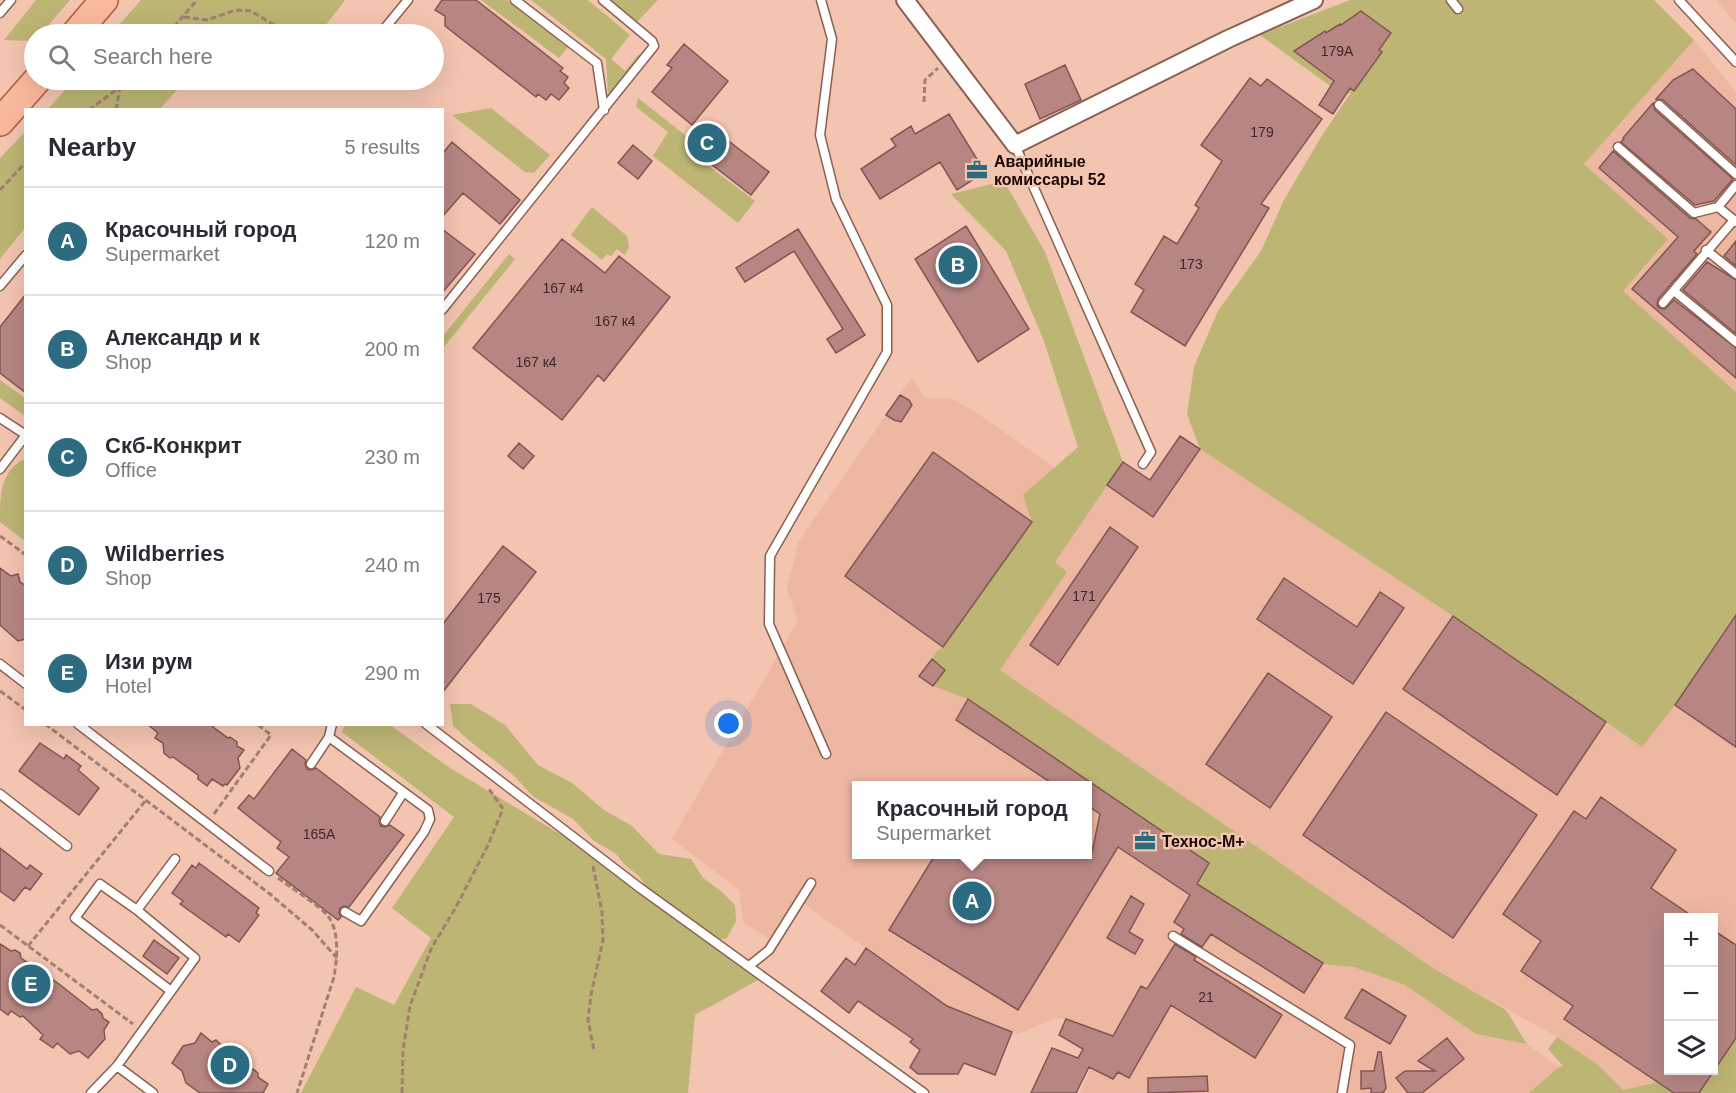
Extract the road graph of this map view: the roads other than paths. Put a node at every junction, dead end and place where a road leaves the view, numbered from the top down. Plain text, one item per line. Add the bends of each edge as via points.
1 (11, 0) edge
2 (104, 0) edge
3 (408, 0) edge
4 (515, 0) edge
5 (603, 0) edge
6 (905, 0) edge
7 (1314, 0) edge
8 (1451, 0) edge
9 (1679, 0) edge
10 (822, 1) edge
11 (1458, 9) dead end
12 (0, 13) edge
13 (84, 24) edge
14 (388, 24) edge
15 (1736, 62) edge
16 (24, 88) edge
17 (27, 90) edge
18 (1659, 105) dead end
19 (0, 107) edge
20 (604, 110) junction
21 (0, 122) edge
22 (1015, 145) junction
23 (1618, 147) dead end
24 (1736, 174) edge
25 (1736, 185) edge
26 (1718, 207) junction
27 (1735, 221) edge
28 (1706, 250) junction
29 (24, 257) edge
30 (1736, 274) edge
31 (0, 286) edge
32 (1674, 291) junction
33 (1663, 303) dead end
34 (444, 308) edge
35 (1736, 342) edge
36 (0, 418) edge
37 (24, 434) edge
38 (24, 438) edge
39 (1143, 464) dead end
40 (0, 469) edge
41 (0, 664) edge
42 (24, 682) edge
43 (81, 726) edge
44 (332, 726) edge
45 (429, 726) edge
46 (329, 737) junction
47 (826, 754) dead end
48 (311, 764) dead end
49 (403, 793) junction
50 (0, 794) edge
51 (385, 821) dead end
52 (66, 846) dead end
53 (175, 859) dead end
54 (269, 871) road end
55 (811, 883) dead end
56 (137, 910) junction
57 (345, 912) dead end
58 (1173, 936) dead end
59 (749, 966) junction
60 (171, 991) junction
61 (117, 1066) junction
62 (92, 1093) edge
63 (153, 1093) edge
64 (924, 1093) edge
65 (1342, 1093) edge

1 - 12 lane
2 - 13 main road
3 - 14 lane
4 - 20 lane via 597,63
5 - 20 lane via 654,46
6 - 22 street
7 - 22 street
8 - 11 lane
9 - 15 lane
10 - 47 lane via 832,39 820,135 836,199 887,305 887,352 770,556 769,624
16 - 19 main road
17 - 21 main road
18 - 24 lane
20 - 34 lane
22 - 39 lane via 1151,452
23 - 26 lane via 1694,213
25 - 26 lane
26 - 27 lane
27 - 28 lane
28 - 30 lane
28 - 32 lane
29 - 31 lane
32 - 33 lane
32 - 35 lane
36 - 37 lane
38 - 40 lane
41 - 42 lane
43 - 54 lane
44 - 46 lane
45 - 59 lane
46 - 48 lane
46 - 49 lane
49 - 51 lane
49 - 57 lane via 428,810 430,819 424,832 361,921
50 - 52 lane
53 - 56 lane
55 - 59 lane via 769,950
56 - 60 lane via 195,958
56 - 60 lane via 100,884 75,918
58 - 65 lane via 1350,1045
59 - 64 lane
60 - 61 lane
61 - 62 lane
61 - 63 lane

